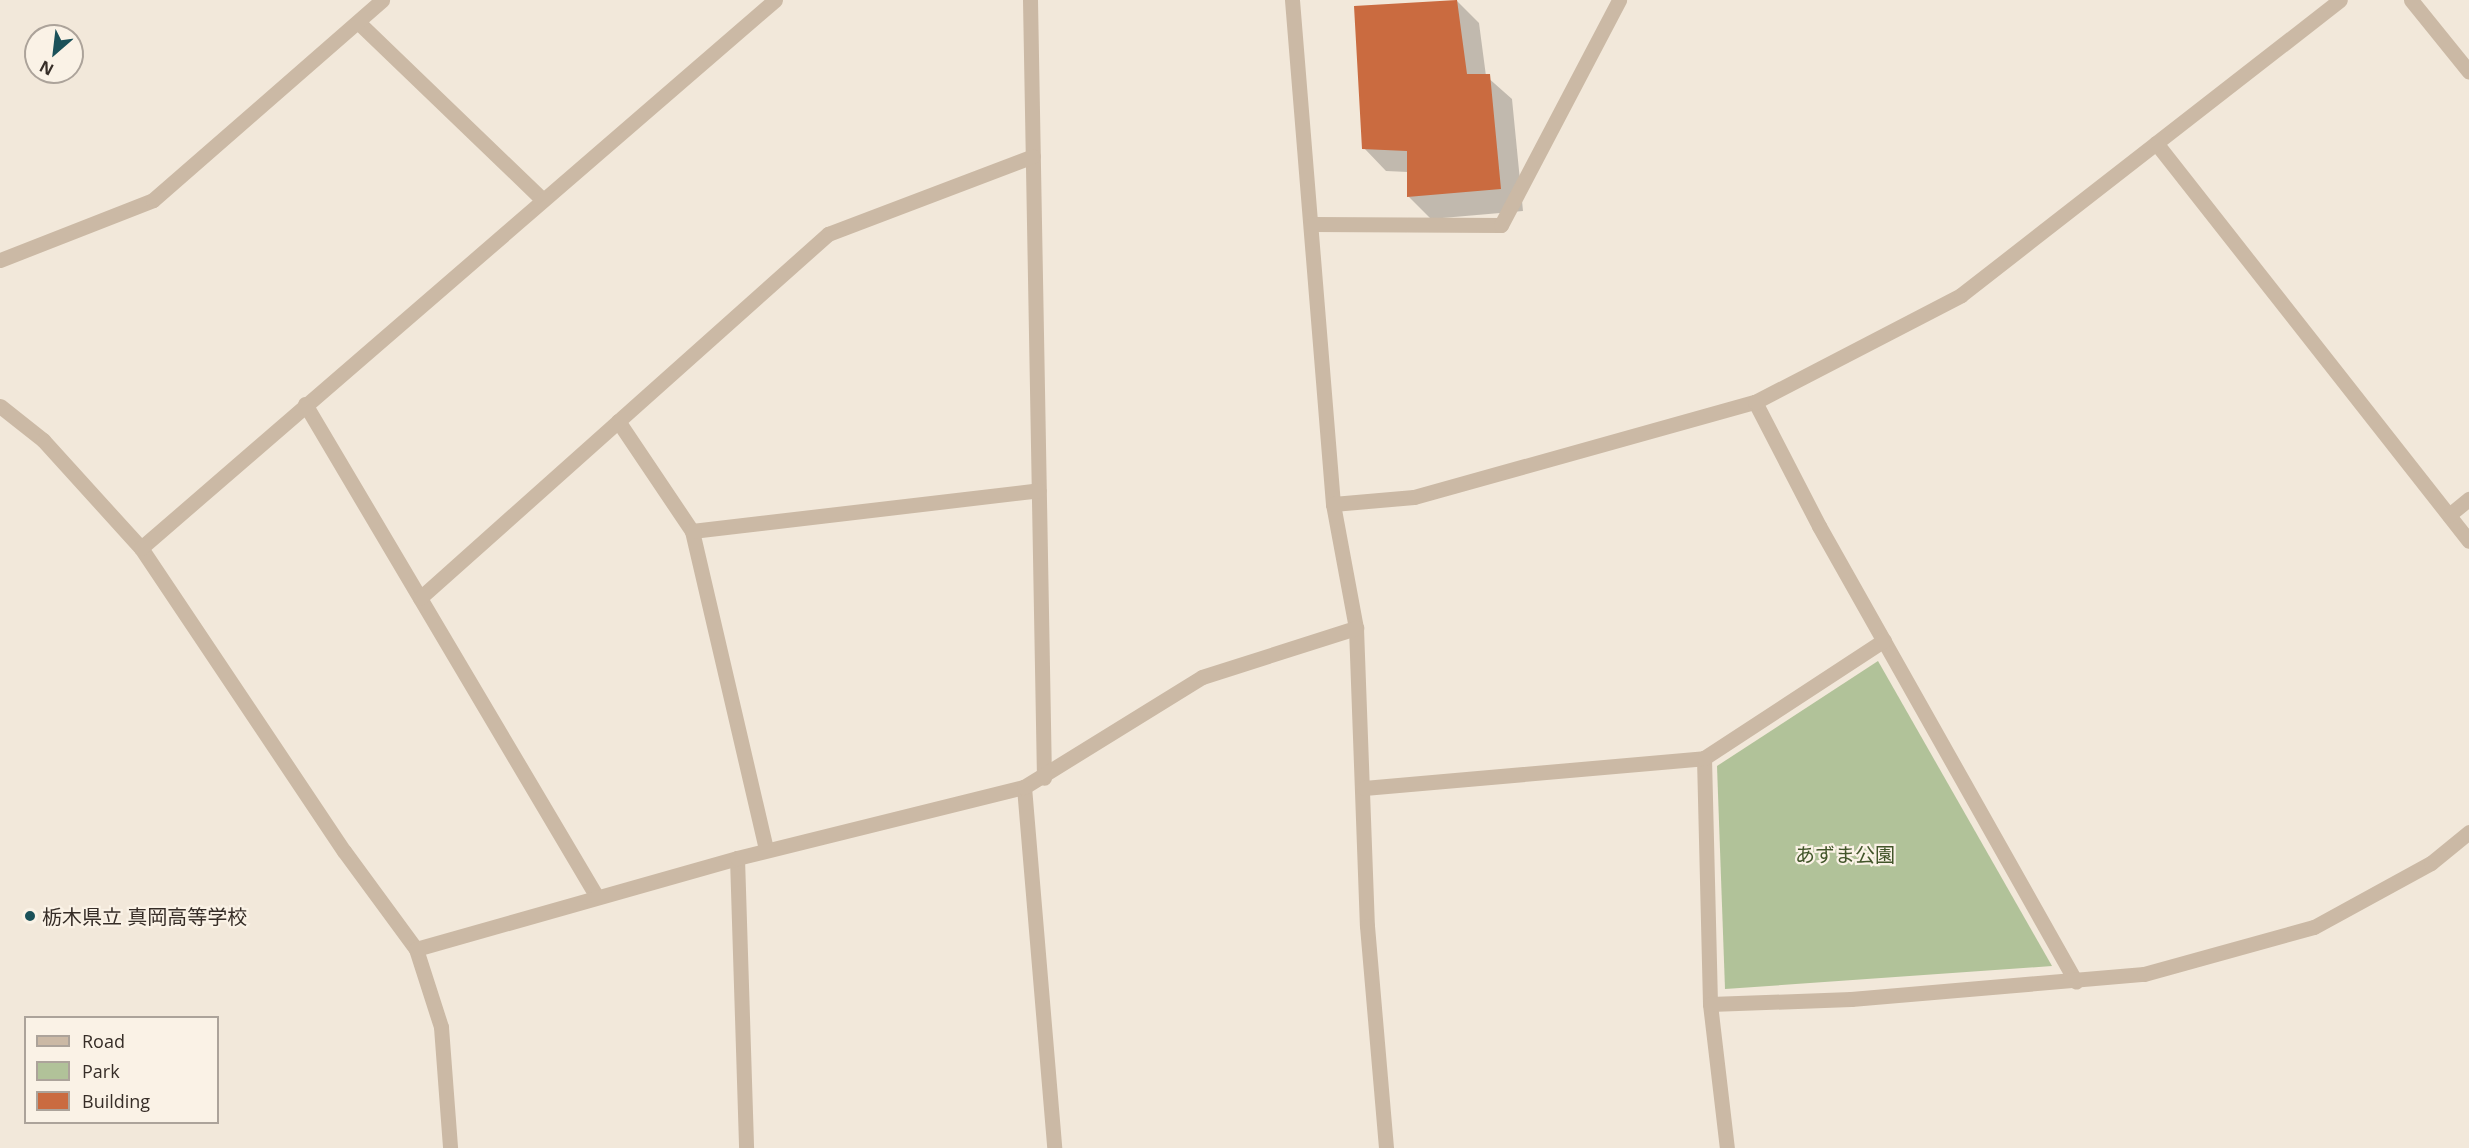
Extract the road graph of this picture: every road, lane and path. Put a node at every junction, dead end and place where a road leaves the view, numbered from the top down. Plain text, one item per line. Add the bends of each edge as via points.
1 (382, 0) edge
2 (775, 0) edge
3 (1030, 0) edge
4 (1292, 0) edge
5 (1619, 0) edge
6 (2340, 0) edge
7 (2411, 0) edge
8 (360, 24) junction
9 (2469, 72) edge
10 (2156, 144) junction
11 (1033, 156) junction
12 (542, 199) junction
13 (1313, 224) junction
14 (0, 260) edge
15 (1755, 402) junction
16 (305, 404) junction
17 (0, 406) edge
18 (618, 421) junction
19 (1039, 490) junction
20 (2469, 499) edge
21 (1333, 504) junction
22 (2449, 515) junction
23 (692, 531) junction
24 (2469, 541) edge
25 (141, 548) junction
26 (420, 598) junction
27 (1356, 628) junction
28 (1884, 640) junction
29 (1704, 758) junction
30 (1044, 778) junction
31 (1024, 787) junction
32 (1364, 788) junction
33 (2469, 832) edge
34 (765, 850) junction
35 (737, 858) junction
36 (597, 897) junction
37 (416, 949) junction
38 (2076, 982) junction
39 (1710, 1004) junction
40 (450, 1148) edge
41 (746, 1148) edge
42 (1054, 1148) edge
43 (1386, 1148) edge
44 (1727, 1148) edge

1 - 8 street
2 - 12 street
3 - 11 street
4 - 13 street
5 - 13 street via 1501,225
6 - 10 street
7 - 9 street
8 - 12 street
8 - 14 street via 153,200
10 - 15 street via 1962,295
10 - 22 street
11 - 18 street via 828,234
11 - 19 street
12 - 16 street
13 - 21 street
15 - 21 street via 1414,497
15 - 28 street
16 - 25 street
16 - 26 street
17 - 25 street via 43,440
18 - 23 street
18 - 26 street
19 - 23 street
19 - 30 street
20 - 22 street
21 - 27 street
22 - 24 street
23 - 34 street
25 - 37 street via 344,851
26 - 36 street
27 - 30 street via 1202,677
27 - 32 street
28 - 29 street
28 - 38 street
29 - 32 street
29 - 39 street
30 - 31 street
31 - 34 street
31 - 42 street
32 - 43 street via 1367,926
33 - 38 street via 2431,863 2314,927 2144,974
34 - 35 street
35 - 36 street
35 - 41 street
36 - 37 street
37 - 40 street via 441,1027
38 - 39 street
39 - 44 street

